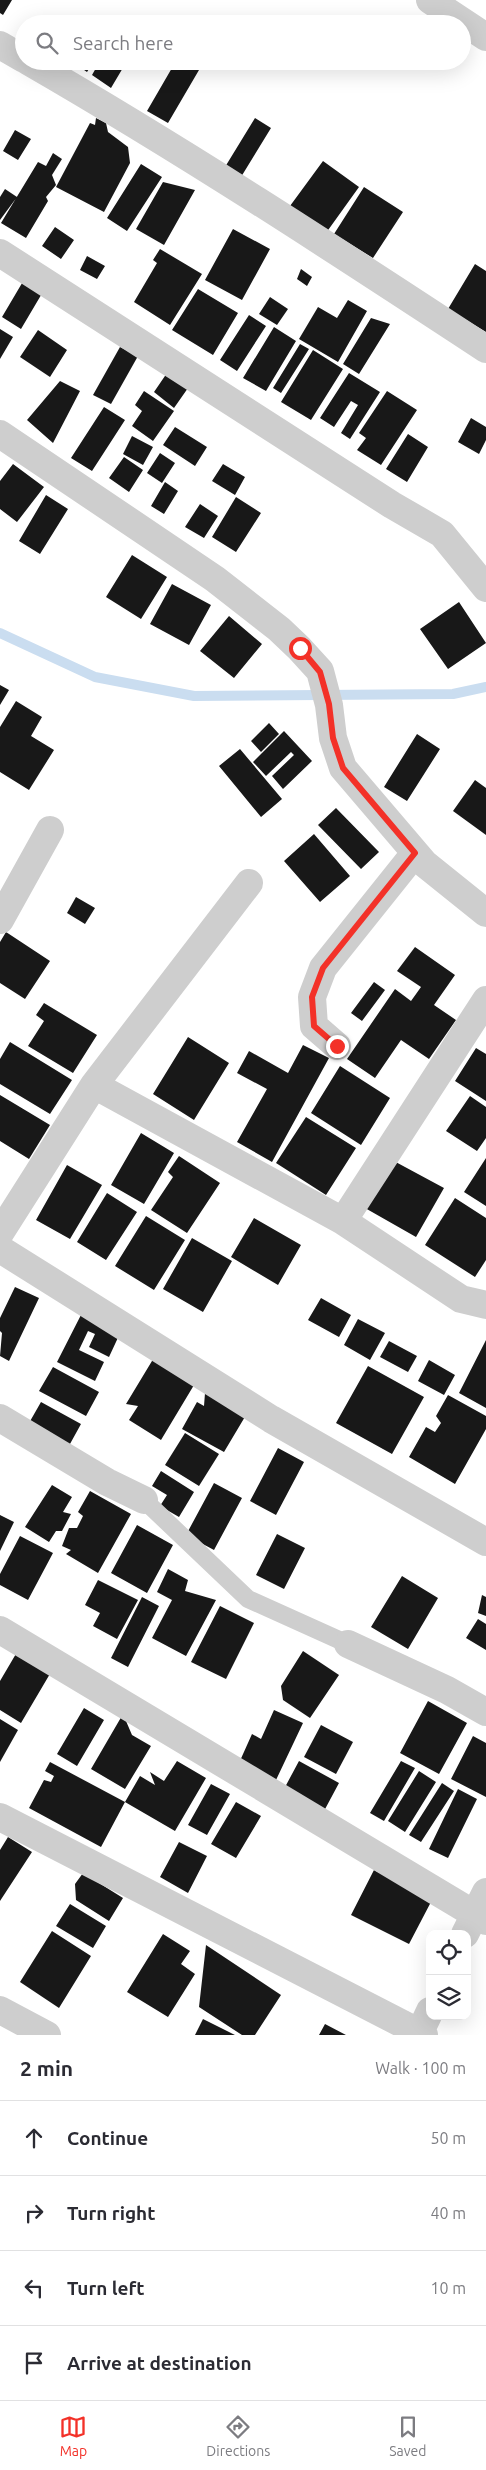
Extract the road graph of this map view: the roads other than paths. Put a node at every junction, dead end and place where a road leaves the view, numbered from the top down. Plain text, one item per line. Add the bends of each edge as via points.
1 (430, 0) edge
2 (453, 15) edge
3 (471, 27) edge
4 (486, 37) edge
5 (0, 45) edge
6 (15, 54) edge
7 (43, 70) edge
8 (0, 253) edge
9 (486, 349) edge
10 (0, 434) edge
11 (486, 588) edge
12 (50, 830) dead end
13 (415, 853) junction
14 (249, 883) dead end
15 (486, 913) edge
16 (0, 920) edge
17 (486, 1000) edge
18 (337, 1046) dead end
19 (94, 1085) junction
20 (343, 1221) junction
21 (0, 1233) edge
22 (0, 1249) edge
23 (486, 1305) edge
24 (0, 1418) edge
25 (144, 1500) joint
26 (486, 1542) edge
27 (0, 1630) edge
28 (348, 1644) joint
29 (486, 1712) edge
30 (0, 1817) edge
31 (478, 1915) edge
32 (0, 2010) edge
33 (425, 2026) edge
34 (47, 2035) edge

1 - 2 street
3 - 4 street
5 - 6 street
7 - 9 street via 352,261
8 - 11 street via 442,534
10 - 13 street via 214,579 300,648 320,672 329,704 333,738 343,768
12 - 16 street
13 - 15 street
13 - 18 street via 323,968 312,997 314,1026
14 - 19 street
17 - 20 street
19 - 20 street
19 - 21 street
20 - 23 street via 461,1299
22 - 26 street via 271,1419
24 - 25 street via 107,1482
25 - 28 lane via 248,1599
27 - 31 street
28 - 29 street
30 - 33 street
32 - 34 street

